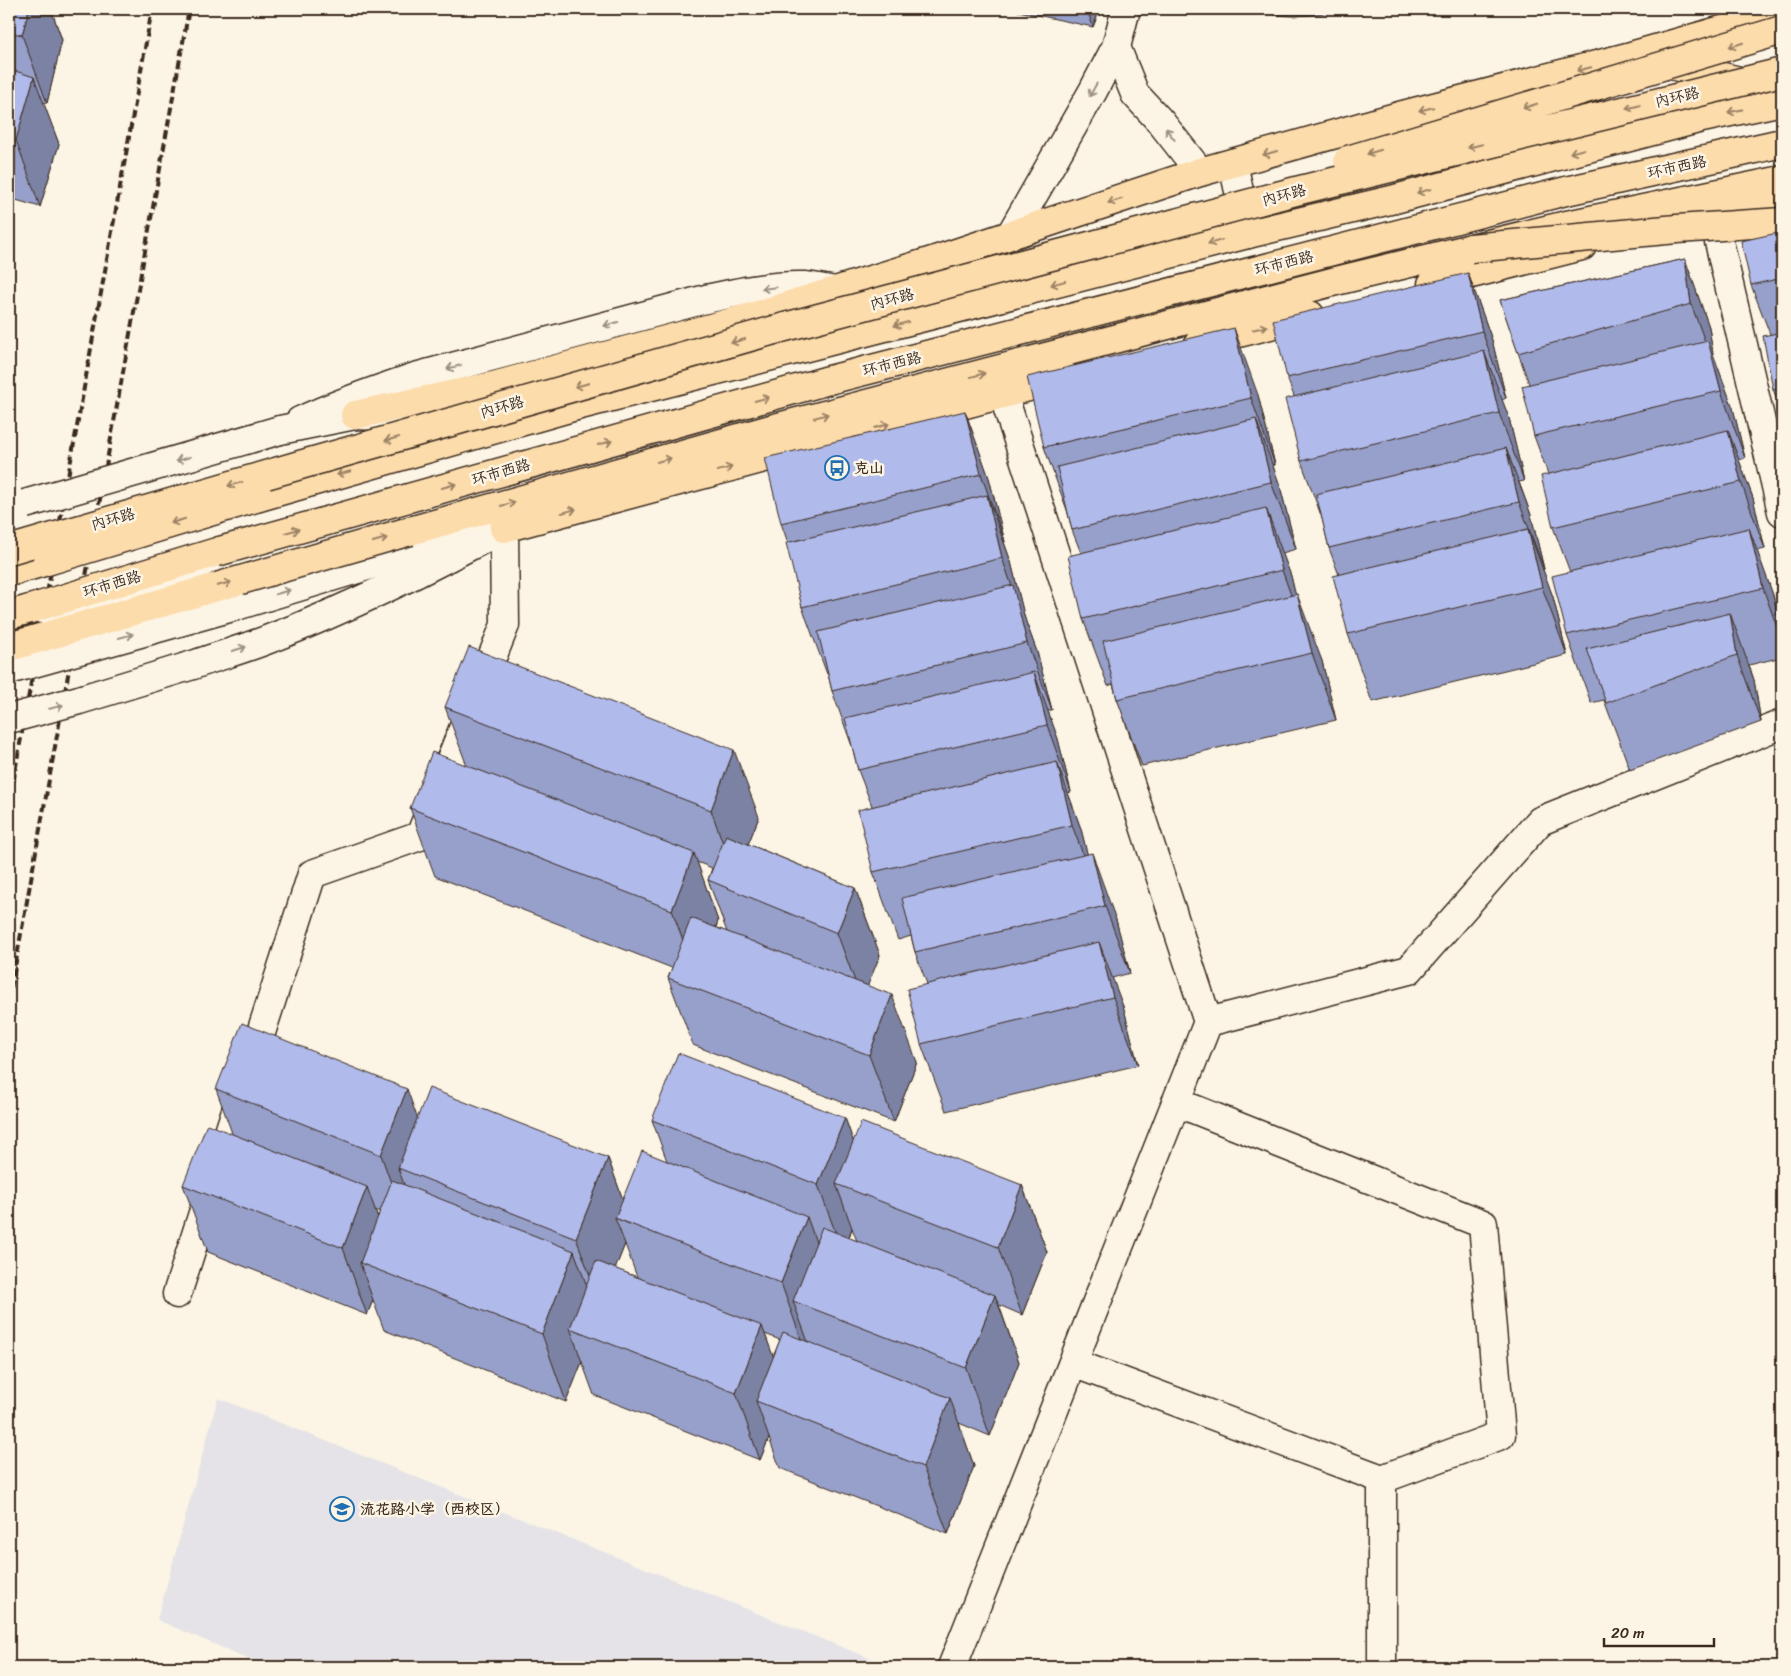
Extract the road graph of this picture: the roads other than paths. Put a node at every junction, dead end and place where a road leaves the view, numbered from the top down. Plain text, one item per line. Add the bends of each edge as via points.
1 (1126, 9) edge
2 (1782, 12) edge
3 (1782, 30) edge
4 (1116, 47) junction
5 (1631, 56) junction
6 (1782, 72) edge
7 (1782, 90) edge
8 (1782, 101) edge
9 (1782, 143) edge
10 (1233, 163) junction
11 (1522, 165) junction
12 (1200, 172) junction
13 (1782, 180) edge
14 (1782, 203) edge
15 (1713, 216) junction
16 (1782, 222) edge
17 (1011, 234) junction
18 (1248, 234) junction
19 (1471, 248) junction
20 (1410, 290) edge
21 (835, 291) junction
22 (1334, 309) edge
23 (785, 327) junction
24 (852, 336) junction
25 (1173, 350) edge
26 (1088, 372) edge
27 (1003, 394) junction
28 (355, 415) junction
29 (525, 422) junction
30 (280, 430) junction
31 (17, 507) edge
32 (1782, 512) edge
33 (504, 528) junction
34 (233, 548) junction
35 (9, 550) edge
36 (9, 572) edge
37 (236, 606) junction
38 (129, 608) junction
39 (20, 612) edge
40 (45, 659) junction
41 (10, 662) edge
42 (9, 719) edge
43 (1782, 724) edge
44 (1208, 1022) junction
45 (1176, 1102) junction
46 (177, 1294) dead end
47 (1073, 1363) junction
48 (1382, 1479) junction
49 (952, 1667) edge
50 (1382, 1667) edge

1 - 4 street
2 - 5 main road
3 -> 23 main road, bridge
12 -> 4 street via 1135,94
4 -> 17 street
5 - 7 main road
5 -> 10 main road
5 - 11 street
6 -> 23 main road, 内环路, bridge via 1296,191
8 -> 11 main road via 1702,118
34 -> 9 main road, 环市西路 via 858,373 1556,193
10 - 12 main road
10 - 18 street
11 -> 18 main road
12 -> 17 main road
13 - 19 main road, bridge
14 - 15 main road
15 - 20 main road
15 - 32 street
16 - 19 main road, bridge
17 - 21 main road
18 -> 24 main road
41 -> 19 main road, bridge via 188,594 771,429
21 - 24 street
21 - 28 main road via 503,384
21 -> 30 street via 783,286 706,298 380,388
25 -> 22 main road
23 -> 35 main road, 内环路, bridge
24 - 29 main road
26 - 27 main road
33 -> 27 main road
27 - 44 street
28 - 29 street
28 - 30 street
29 -> 36 main road, bridge
30 -> 31 street, bridge
37 -> 33 street via 390,558
42 -> 33 street, bridge via 80,700 268,640 407,579
33 - 46 street via 505,625 420,836 312,874
34 - 38 street, bridge
34 - 39 main road, 环市西路, bridge
37 - 38 street, bridge
40 -> 37 street, bridge
38 - 39 street, bridge
38 - 40 street, bridge
40 - 41 street, bridge
43 - 44 street via 1540,821 1409,970
44 - 45 street
45 - 47 street
45 - 48 street via 1483,1224 1501,1435
47 - 48 street
47 - 49 street
48 - 50 street

